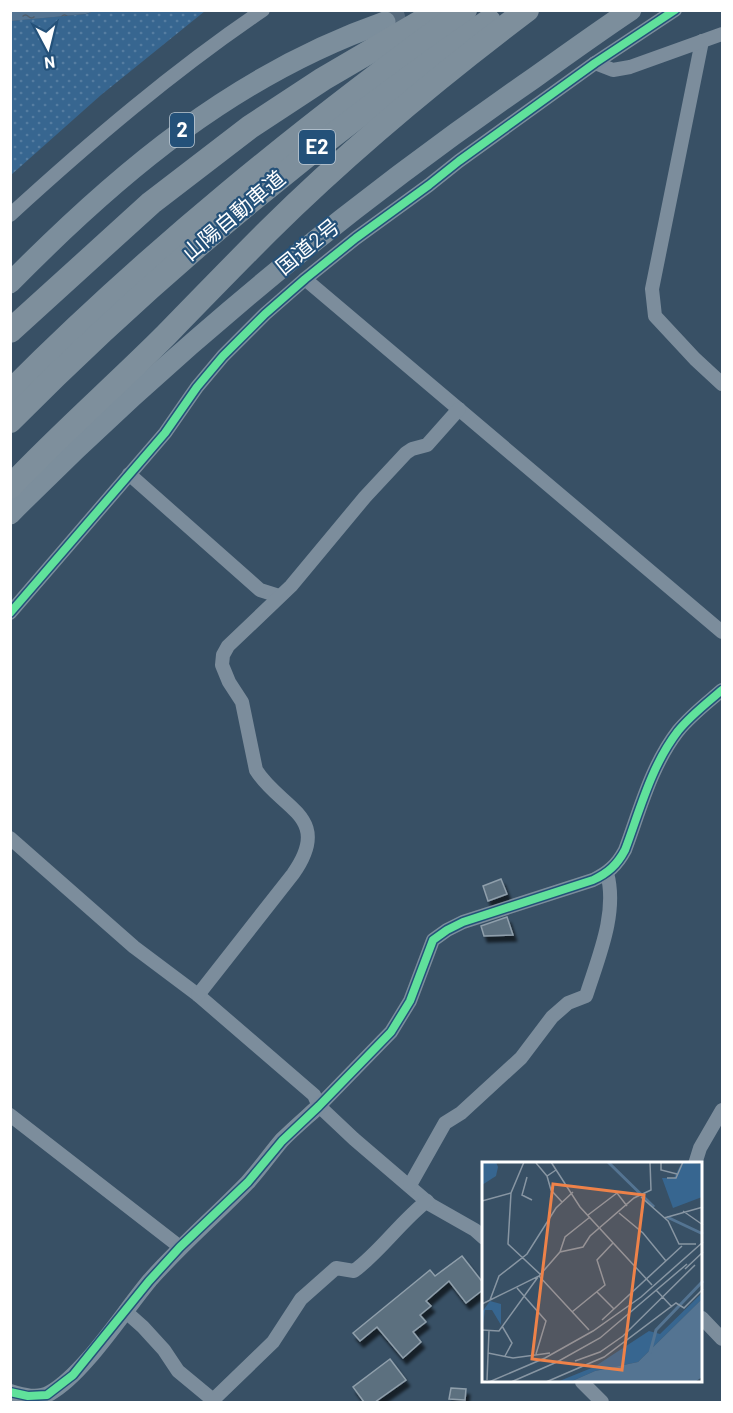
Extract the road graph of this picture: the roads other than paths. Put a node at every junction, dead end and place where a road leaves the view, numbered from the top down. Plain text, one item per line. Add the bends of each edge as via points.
1 (263, 10) edge
2 (441, 10) edge
3 (465, 10) edge
4 (503, 10) edge
5 (527, 10) edge
6 (631, 10) edge
7 (675, 10) edge
8 (385, 21) tunnel mouth
9 (723, 34) edge
10 (702, 41) junction
11 (595, 63) junction
12 (10, 215) edge
13 (304, 279) junction
14 (10, 283) edge
15 (134, 289) junction
16 (10, 331) edge
17 (723, 384) edge
18 (10, 392) edge
19 (459, 409) junction
20 (10, 421) edge
21 (129, 474) junction
22 (10, 487) edge
23 (10, 514) edge
24 (279, 596) junction
25 (10, 613) edge
26 (723, 632) edge
27 (723, 690) edge
28 (10, 838) edge
29 (607, 873) junction
30 (198, 996) junction
31 (319, 1106) junction
32 (723, 1110) edge
33 (10, 1115) edge
34 (696, 1162) edge
35 (410, 1185) junction
36 (427, 1201) junction
37 (482, 1236) edge
38 (180, 1247) junction
39 (125, 1311) junction
40 (703, 1319) edge
41 (723, 1339) edge
42 (583, 1383) edge
43 (14, 1397) edge
44 (602, 1402) edge

1 - 12 street via 157,87
2 - 16 highway via 250,127 152,203
3 - 15 highway, 山陽自動車道 / E2 via 283,147
4 - 15 highway, 山陽自動車道 / E2 via 409,76 212,234
5 - 22 highway via 468,56 269,230
6 - 23 highway, 国道2号 via 399,175 269,279 158,374
7 - 11 street
8 - 14 highway, 2 via 290,61 197,119 85,211
9 - 10 street
10 - 11 street via 630,68 614,70
10 - 17 street via 652,289 655,316
11 - 13 street
13 - 19 street
13 - 21 street via 223,356
15 - 18 highway, 山陽自動車道 / E2 via 53,350
15 - 20 highway, 山陽自動車道 / E2
19 - 24 street via 427,445 406,453
19 - 26 street
21 - 24 street via 260,590
21 - 25 street
24 - 30 street via 228,646 222,665 242,702 256,770 302,818 307,848 292,874
27 - 29 street via 694,714 666,748 625,850
28 - 30 street
29 - 31 street via 463,922 433,940 402,1017
29 - 35 street via 612,889 606,928 586,996 568,1003 552,1017 521,1058 445,1123
30 - 31 street via 314,1095
31 - 35 street
31 - 38 street
32 - 34 street
33 - 38 street
35 - 36 street
36 - 37 street
36 - 39 street via 363,1264 354,1270 336,1268 325,1276 301,1299 273,1342 213,1400 178,1371 164,1350
38 - 39 street
39 - 43 street via 90,1356 58,1388 47,1395
40 - 41 street
42 - 44 street

